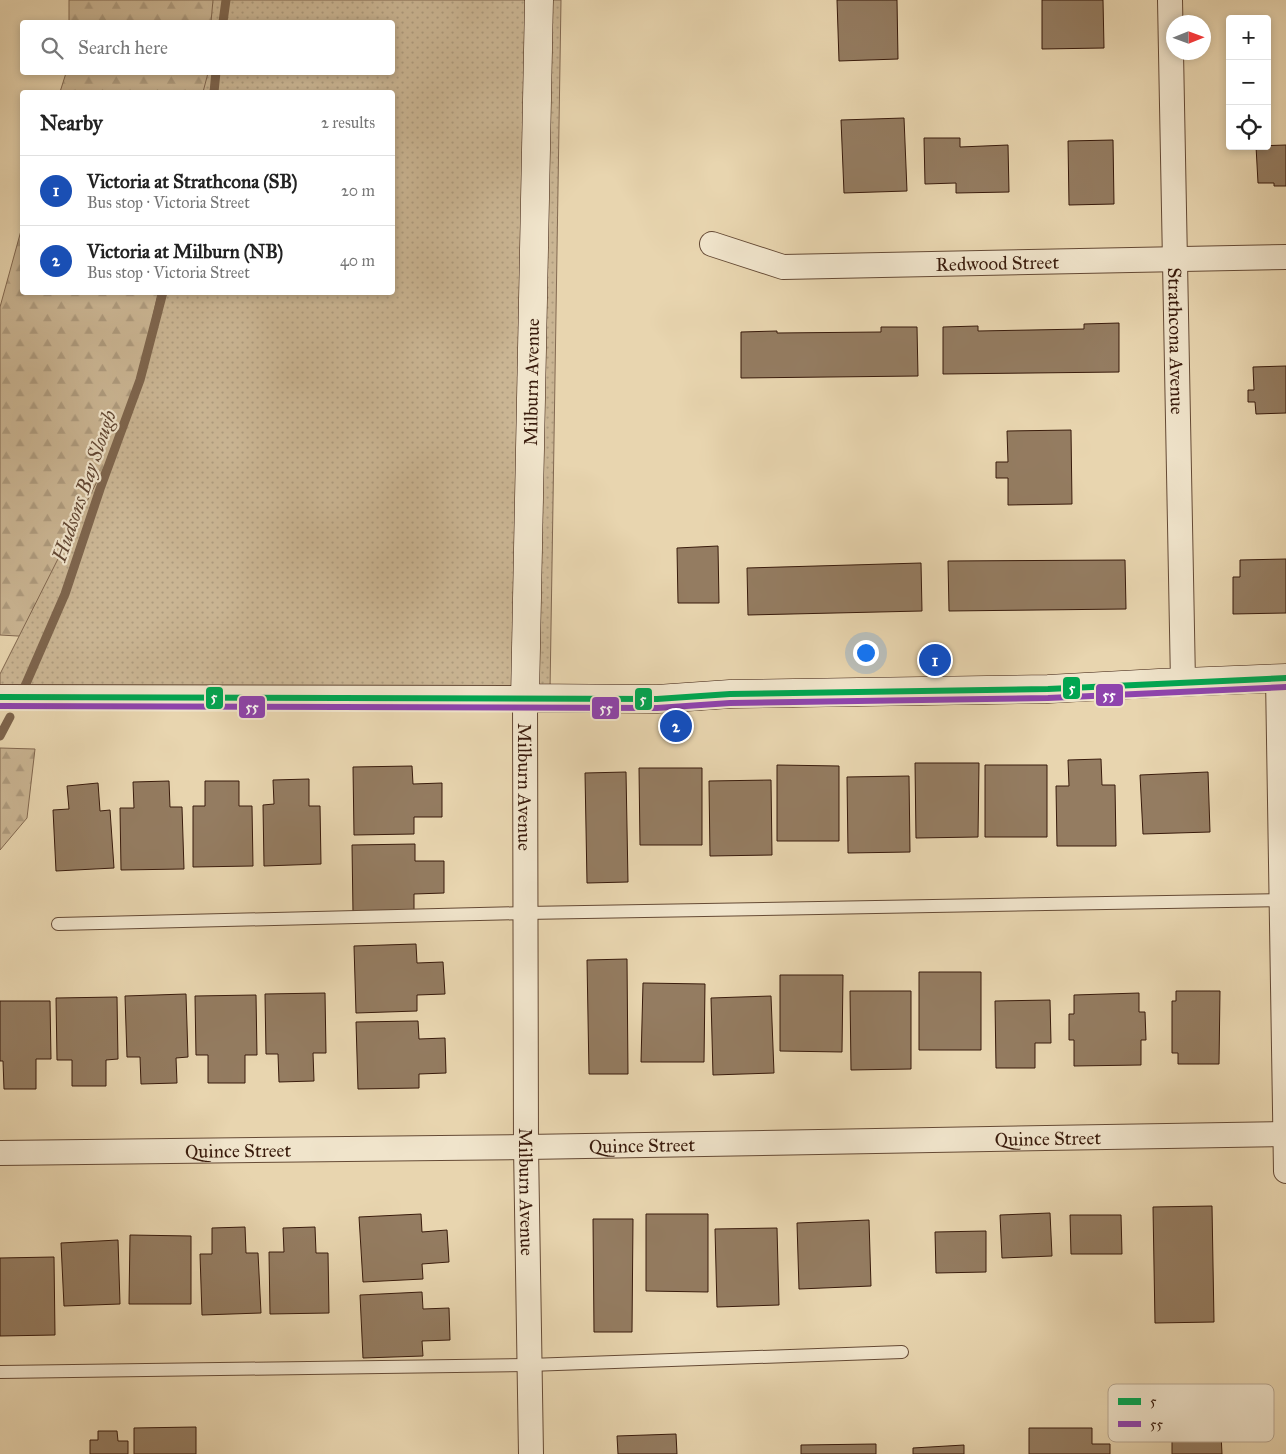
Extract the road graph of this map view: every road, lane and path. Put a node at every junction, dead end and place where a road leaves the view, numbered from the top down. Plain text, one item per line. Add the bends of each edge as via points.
1 (539, 0) edge
2 (1170, 0) edge
3 (712, 244) dead end
4 (1286, 257) edge
5 (1175, 260) junction
6 (1282, 678) edge
7 (1183, 682) junction
8 (0, 697) edge
9 (525, 698) junction
10 (1284, 900) edge
11 (525, 912) junction
12 (58, 924) dead end
13 (1286, 1134) edge
14 (526, 1147) junction
15 (0, 1153) edge
16 (1286, 1171) edge
17 (902, 1352) dead end
18 (529, 1365) junction
19 (0, 1372) edge
20 (531, 1454) edge

1 - 9 street, Milburn Avenue
2 - 5 street, Strathcona Avenue
3 - 5 street, Redwood Street via 783,268
4 - 5 street, Redwood Street
5 - 7 street, Strathcona Avenue
6 - 7 street
6 - 10 street
7 - 9 street via 1048,689 730,694 657,699
8 - 9 street
9 - 11 street, Milburn Avenue
10 - 11 lane
10 - 13 street
11 - 12 lane
11 - 14 street, Milburn Avenue
13 - 14 street, Quince Street
13 - 16 street
14 - 15 street, Quince Street
14 - 18 street, Milburn Avenue
17 - 18 lane
18 - 19 lane
18 - 20 street, Milburn Avenue

